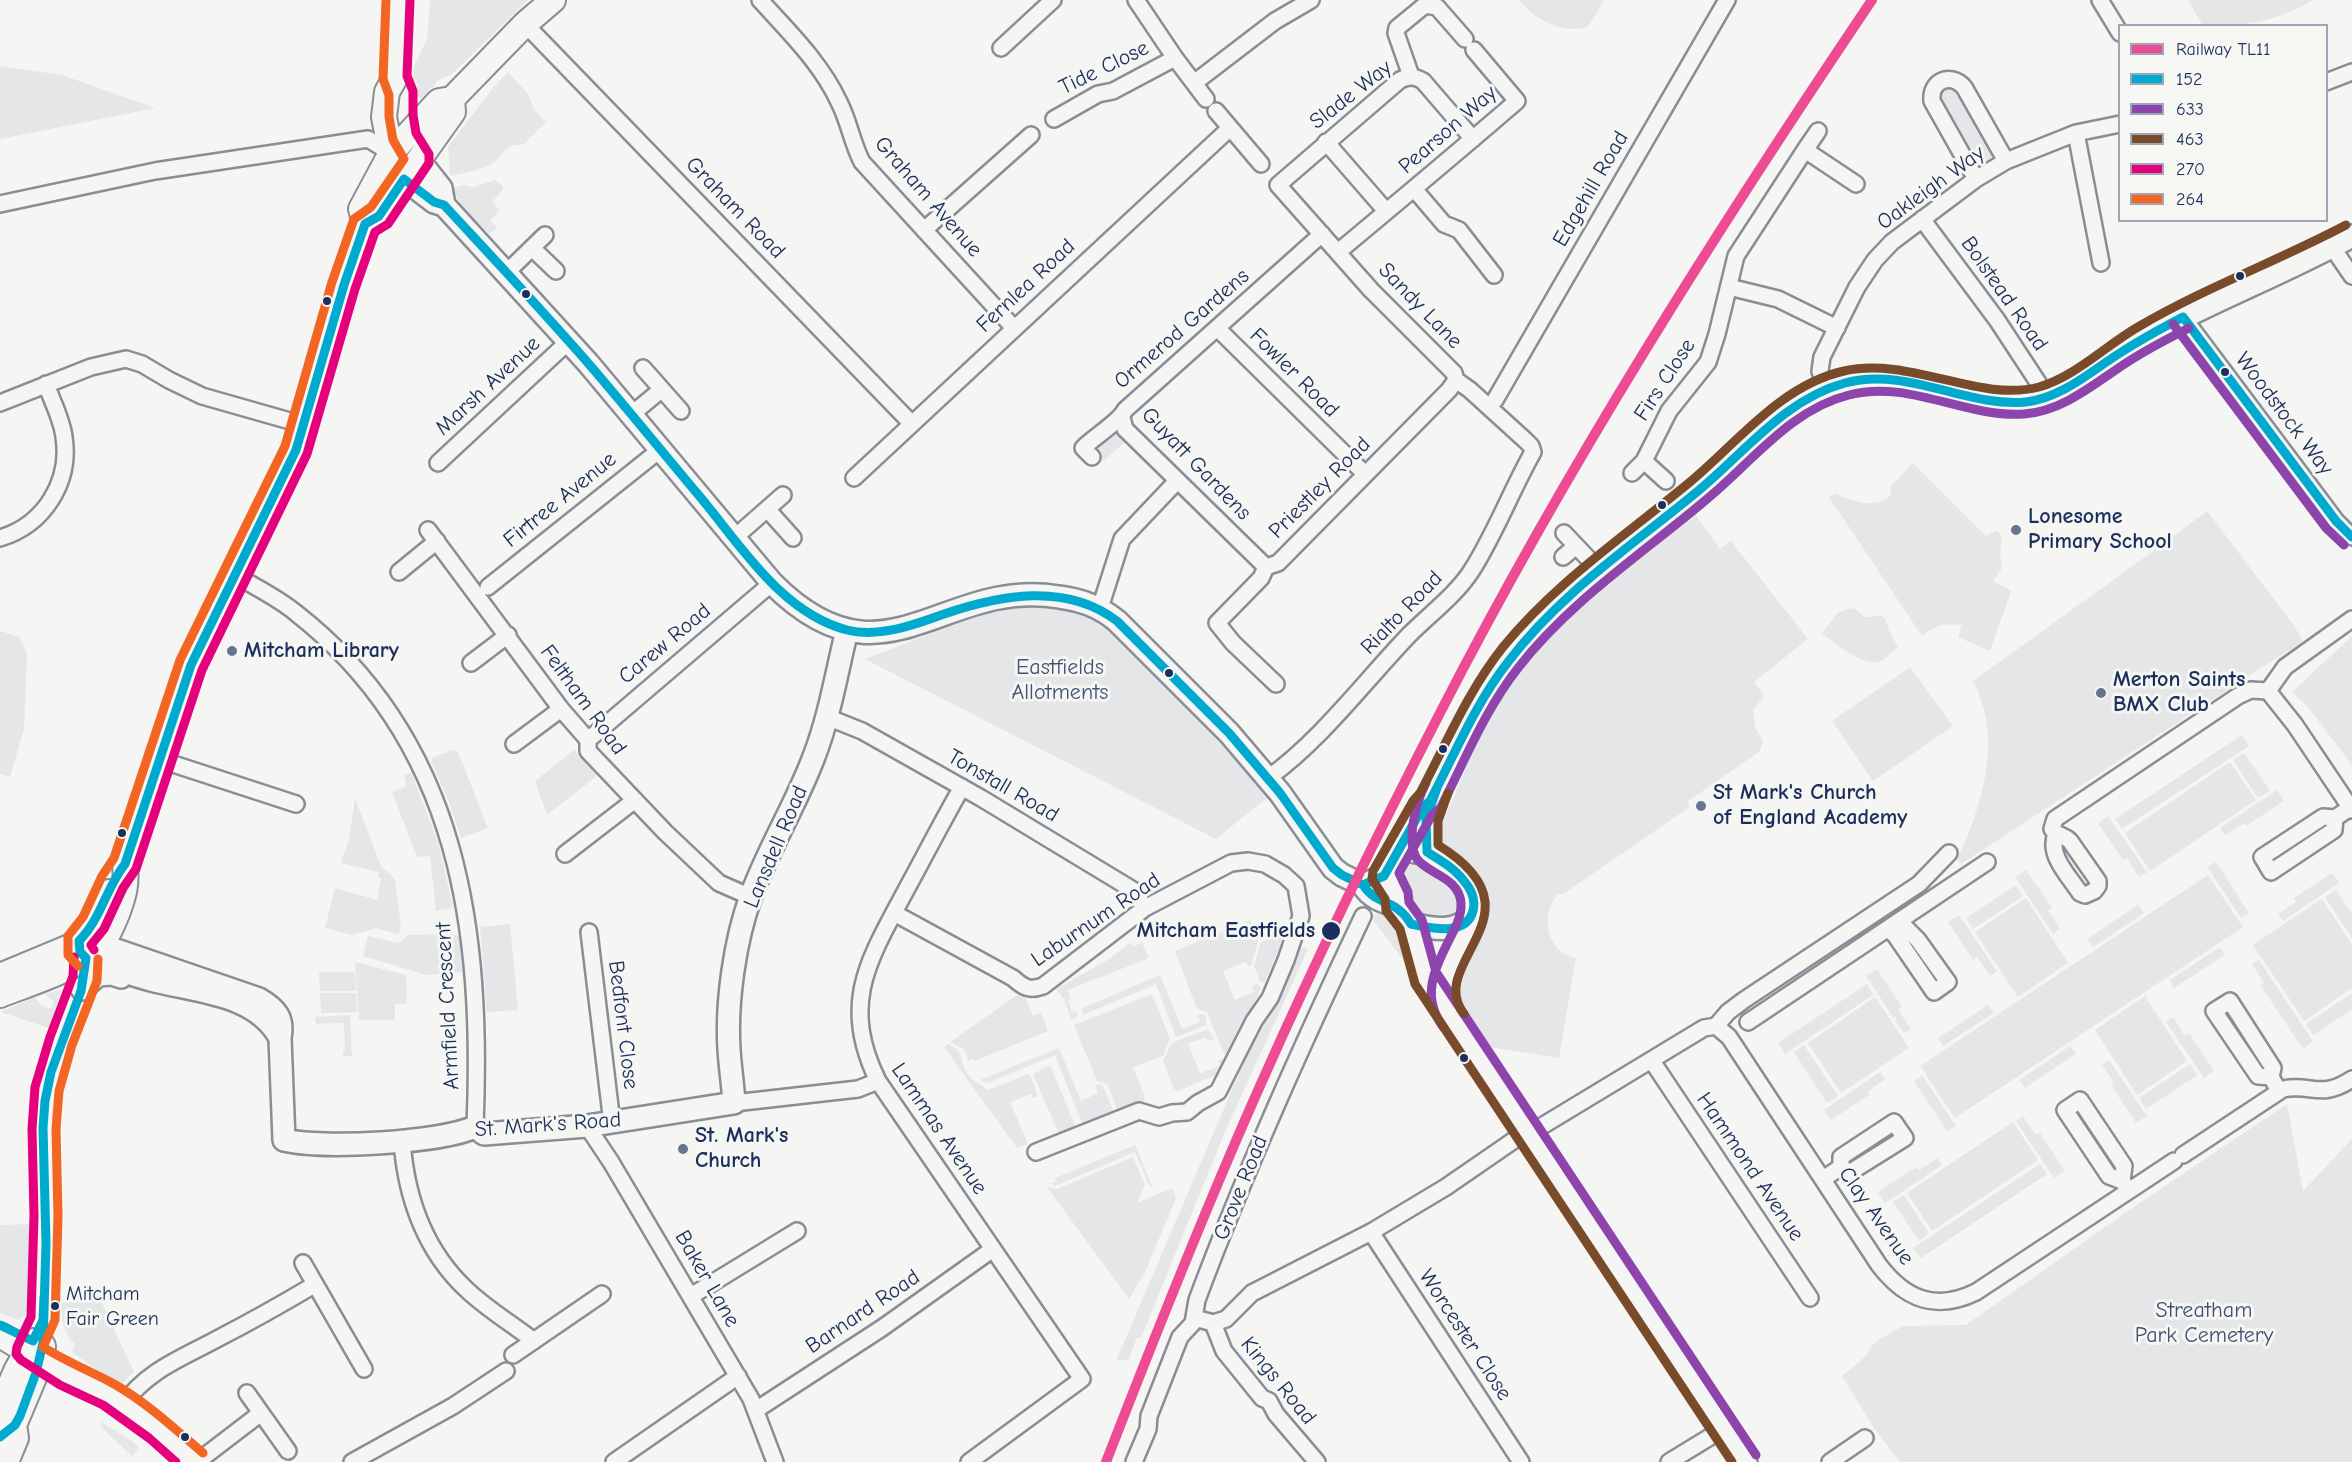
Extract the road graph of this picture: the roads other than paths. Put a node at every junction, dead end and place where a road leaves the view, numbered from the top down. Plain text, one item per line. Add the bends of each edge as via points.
1 (398, 0) edge
2 (553, 0) edge
3 (760, 0) edge
4 (1053, 0) edge
5 (1136, 0) edge
6 (1311, 0) edge
7 (1727, 0) edge
8 (2100, 0) edge
9 (525, 24) junction
10 (2118, 30) edge
11 (1001, 48) dead end
12 (1175, 58) junction
13 (2352, 72) edge
14 (1410, 76) junction
15 (2328, 81) edge
16 (1194, 83) junction
17 (452, 99) junction
18 (1054, 119) dead end
19 (2118, 124) edge
20 (1229, 129) junction
21 (1818, 131) dead end
22 (2076, 133) junction
23 (1031, 135) dead end
24 (1473, 139) junction
25 (1326, 142) junction
26 (398, 145) junction
27 (1805, 150) junction
28 (418, 159) junction
29 (2006, 161) junction
30 (1261, 164) dead end
31 (404, 179) junction
32 (1976, 179) junction
33 (1278, 184) joint
34 (1856, 184) dead end
35 (1414, 190) junction
36 (0, 204) edge
37 (444, 206) junction
38 (1386, 211) junction
39 (1922, 219) junction
40 (365, 224) junction
41 (924, 230) junction
42 (1322, 234) junction
43 (545, 235) dead end
44 (2352, 236) edge
45 (2332, 247) junction
46 (532, 248) junction
47 (1338, 252) junction
48 (2102, 263) dead end
49 (556, 271) dead end
50 (506, 273) junction
51 (1494, 275) dead end
52 (2352, 276) edge
53 (1729, 287) junction
54 (2183, 317) junction
55 (1014, 328) junction
56 (1218, 328) junction
57 (1837, 328) junction
58 (569, 341) junction
59 (643, 368) dead end
60 (1456, 380) junction
61 (46, 384) junction
62 (1483, 389) dead end
63 (661, 390) junction
64 (1826, 390) junction
65 (2044, 398) junction
66 (1495, 400) junction
67 (0, 403) edge
68 (681, 411) dead end
69 (632, 414) junction
70 (1122, 418) junction
71 (1507, 418) junction
72 (912, 424) junction
73 (304, 425) junction
74 (661, 448) junction
75 (1533, 452) joint
76 (1092, 458) dead end
77 (1644, 461) junction
78 (438, 464) dead end
79 (1632, 473) dead end
80 (1365, 474) junction
81 (854, 478) dead end
82 (1177, 481) junction
83 (1666, 481) dead end
84 (783, 495) dead end
85 (767, 509) junction
86 (1564, 533) dead end
87 (2352, 537) edge
88 (0, 538) edge
89 (734, 538) junction
90 (793, 538) dead end
91 (1576, 546) junction
92 (1563, 556) dead end
93 (1266, 567) junction
94 (1599, 570) junction
95 (399, 572) dead end
96 (235, 575) junction
97 (772, 583) junction
98 (488, 587) dead end
99 (1100, 608) junction
100 (2352, 619) edge
101 (846, 630) junction
102 (507, 635) junction
103 (471, 663) dead end
104 (1276, 684) dead end
105 (2268, 691) junction
106 (561, 709) junction
107 (827, 717) junction
108 (588, 740) junction
109 (514, 744) dead end
110 (158, 759) junction
111 (1268, 778) junction
112 (962, 787) junction
113 (635, 800) junction
114 (1430, 801) junction
115 (296, 804) dead end
116 (2351, 809) edge
117 (2329, 817) dead end
118 (2056, 834) dead end
119 (1427, 852) junction
120 (1949, 853) dead end
121 (565, 854) dead end
122 (1987, 862) dead end
123 (1389, 868) junction
124 (1355, 882) junction
125 (751, 897) junction
126 (1397, 906) junction
127 (1887, 906) junction
128 (1145, 908) junction
129 (894, 913) junction
130 (1472, 915) junction
131 (1363, 916) dead end
132 (1411, 924) junction
133 (1896, 925) junction
134 (595, 940) dead end
135 (88, 948) junction
136 (0, 976) edge
137 (82, 989) dead end
138 (204, 992) junction
139 (0, 995) edge
140 (1444, 1007) junction
141 (1748, 1023) dead end
142 (1716, 1026) junction
143 (280, 1038) junction
144 (1652, 1061) junction
145 (2271, 1077) junction
146 (2352, 1079) edge
147 (878, 1081) junction
148 (2279, 1091) junction
149 (734, 1104) junction
150 (612, 1123) junction
151 (587, 1126) junction
152 (475, 1127) junction
153 (1529, 1133) junction
154 (402, 1141) junction
155 (1036, 1152) dead end
156 (1841, 1167) dead end
157 (1823, 1179) junction
158 (2125, 1179) junction
159 (797, 1231) dead end
160 (1371, 1232) junction
161 (993, 1250) junction
162 (303, 1263) dead end
163 (315, 1285) junction
164 (602, 1294) dead end
165 (691, 1296) junction
166 (1810, 1298) dead end
167 (1195, 1318) junction
168 (1214, 1323) junction
169 (0, 1325) edge
170 (0, 1335) edge
171 (534, 1341) junction
172 (36, 1350) junction
173 (513, 1355) dead end
174 (364, 1370) dead end
175 (506, 1371) dead end
176 (738, 1376) junction
177 (247, 1393) dead end
178 (114, 1399) junction
179 (756, 1410) junction
180 (261, 1413) junction
181 (5, 1424) edge
182 (1723, 1429) junction
183 (1866, 1438) dead end
184 (288, 1451) dead end
185 (1302, 1456) edge
186 (6, 1462) edge
187 (196, 1462) edge
188 (352, 1462) edge
189 (614, 1462) edge
190 (775, 1462) edge
191 (969, 1462) edge
192 (1134, 1462) edge
193 (1317, 1462) edge
194 (1521, 1462) edge
195 (1671, 1462) edge
196 (1746, 1462) edge
197 (1830, 1462) edge

1 - 26 main road
2 - 9 main road
3 - 41 street, Graham Avenue via 822,70 842,107 862,162
4 - 11 street
5 - 12 street
6 - 16 street via 1275,21
7 - 66 street, Edgehill Road
8 - 10 street
9 - 17 main road
9 - 72 street, Graham Road
12 - 16 street
12 - 18 street, Tide Close
13 - 15 street
14 - 24 street, Slade Way via 1423,81
14 - 24 street, Pearson Way via 1397,28 1425,5 1437,7 1517,101
14 - 25 street, Slade Way via 1400,80
16 - 20 street
17 - 26 main road via 439,102
17 - 28 main road via 453,112
19 - 22 street, Oakleigh Way
20 - 30 street
20 - 55 street, Fernlea Road
21 - 27 street, Firs Close
22 - 29 street, Oakleigh Way
22 - 48 street
23 - 41 street
24 - 35 street, Pearson Way
25 - 33 street, Slade Way
25 - 38 street
26 - 28 main road
26 - 31 main road
26 - 36 street via 357,140 155,171
26 - 40 main road via 363,204
27 - 34 street
27 - 53 street, Firs Close via 1741,246
28 - 31 main road
28 - 37 street via 441,188
29 - 32 street, Oakleigh Way
29 - 32 street via 1964,87 1956,79 1940,81 1932,91 1932,101
31 - 37 street
31 - 40 main road via 379,216
32 - 39 street, Oakleigh Way
33 - 42 street, Sandy Lane
35 - 38 street, Pearson Way
35 - 51 street via 1444,224 1459,230
37 - 50 street
38 - 47 street, Pearson Way
39 - 57 street, Oakleigh Way via 1875,260
39 - 65 street, Bolstead Road via 1992,313 2039,384
40 - 73 main road
41 - 55 street, Graham Avenue
42 - 47 street, Sandy Lane
42 - 56 street, Ormerod Gardens
43 - 46 street
44 - 45 street
45 - 52 street
45 - 54 street
46 - 49 street
46 - 50 street
47 - 60 street, Sandy Lane via 1454,373
50 - 58 street
53 - 57 street via 1778,299
53 - 77 street, Firs Close via 1708,362 1669,411
54 - 65 street
54 - 87 street, Woodstock Way via 2336,522
55 - 72 street, Fernlea Road
56 - 70 street, Ormerod Gardens via 1125,410
56 - 80 street, Fowler Road
57 - 64 street, Oakleigh Way via 1820,363
58 - 69 street
58 - 78 street, Marsh Avenue
59 - 63 street
60 - 71 street, Sandy Lane
60 - 80 street, Priestley Road
61 - 67 street
61 - 73 street via 126,359 208,398
61 - 88 street via 64,435 62,476 51,500 36,519
62 - 66 street
63 - 68 street
63 - 69 street
64 - 65 street via 1856,381 1888,381 2007,402
64 - 94 street via 1775,423 1701,489
66 - 71 street
69 - 74 street
70 - 76 street, Ormerod Gardens via 1083,448
70 - 82 street, Guyatt Gardens via 1125,429
71 - 75 street, Sandy Lane
72 - 81 street, Fernlea Road
73 - 96 main road via 292,463
74 - 89 street
74 - 98 street, Firtree Avenue
75 - 111 street, Rialto Road via 1497,526 1458,588 1408,636 1316,737
77 - 79 street, Firs Close
77 - 83 street
80 - 93 street, Priestley Road via 1278,563
82 - 93 street, Guyatt Gardens
82 - 99 street via 1122,539
84 - 85 street
85 - 89 street
85 - 90 street
86 - 91 street
89 - 97 street
91 - 92 street
91 - 94 street
93 - 104 street, Priestley Road via 1261,578 1217,623
94 - 114 street via 1544,620 1506,664
95 - 102 street, Feltham Road via 432,535
96 - 110 main road via 190,665
96 - 152 street, Armfield Crescent via 295,612 362,674 405,737 439,809 455,856 469,926 476,1014
97 - 101 street via 806,612
97 - 108 street, Carew Road
99 - 101 street via 1053,596 1013,594 900,630
99 - 111 street via 1203,706
100 - 105 street via 2285,668
101 - 107 street, Lansdell Road
102 - 103 street
102 - 106 street, Feltham Road
105 - 116 street via 2295,724
105 - 118 street via 2251,690 2238,696 2059,815 2052,823
106 - 108 street, Feltham Road
106 - 109 street
107 - 112 street, Tonstall Road via 862,731
107 - 125 street, Lansdell Road via 801,789
108 - 113 street, Feltham Road via 588,751
110 - 115 street
110 - 135 main road via 124,864 127,886 114,922
111 - 124 street via 1329,864
112 - 128 street, Tonstall Road via 1133,890
112 - 129 street, Lammas Avenue
113 - 121 street
113 - 125 street, Feltham Road via 719,883
114 - 119 street via 1424,839
114 - 123 street
116 - 117 street
119 - 123 street via 1406,854
119 - 130 street via 1470,889
120 - 127 street via 1919,884
122 - 133 street
123 - 124 street
123 - 126 street
124 - 126 street via 1384,903
125 - 149 street, Lansdell Road via 730,1002
126 - 132 street
127 - 133 street
127 - 142 street via 1743,1000
128 - 129 street, Laburnum Road via 1034,989 1024,987
128 - 155 street, Laburnum Road via 1231,863 1248,861 1275,869 1291,881 1297,891 1301,916 1270,998 1218,1092 1187,1112 1159,1117 1139,1111
129 - 147 street, Lammas Avenue via 870,959 860,999 863,1041
130 - 132 street via 1451,928
130 - 140 street via 1448,970
131 - 167 street, Grove Road via 1243,1180 1197,1300
132 - 140 street via 1425,977
133 - 141 street
134 - 150 street, Bedfont Close
135 - 136 main road via 64,950
135 - 138 street via 152,980
135 - 139 main road via 72,966
135 - 143 street, St. Mark's Road via 259,999 273,1007 281,1019
137 - 138 street via 98,975 107,974 174,990
138 - 143 street via 257,1011 273,1025
140 - 153 street
142 - 144 street via 1704,1028
142 - 157 street, Clay Avenue via 1729,1037
143 - 154 street, St. Mark's Road via 284,1140 311,1144
144 - 153 street
144 - 166 street, Hammond Avenue
145 - 145 street via 2258,1076 2214,1011 2230,1001 2273,1068
145 - 148 street
146 - 148 street, Clay Avenue via 2327,1090
147 - 149 street via 858,1089
147 - 161 street, Lammas Avenue
148 - 158 street, Clay Avenue via 2178,1158
149 - 150 street, St. Mark's Road
150 - 151 street, St. Mark's Road
151 - 152 street, St. Mark's Road via 484,1134
151 - 165 street, Baker Lane
152 - 154 street, St. Mark's Road
153 - 160 street
153 - 182 street
154 - 171 street via 411,1198 432,1245 466,1289
156 - 157 street
157 - 158 street, Clay Avenue via 1894,1284 1915,1297 1941,1302 1976,1292
158 - 158 street via 2109,1176 2065,1110 2080,1100
159 - 165 street
160 - 168 street via 1258,1290 1226,1319
160 - 194 street, Worcester Close
161 - 179 street, Barnard Road
161 - 191 street, Lammas Avenue via 1082,1379
162 - 163 street
163 - 174 street
163 - 178 street via 158,1369
164 - 171 street
165 - 176 street, Baker Lane
167 - 168 street
167 - 192 street, Grove Road via 1180,1337
168 - 185 street, Kings Road via 1224,1351 1262,1398 1269,1401
169 - 172 main road
170 - 172 main road
171 - 173 street
172 - 178 main road via 92,1377
172 - 181 main road
175 - 188 street via 453,1406
176 - 179 street, Baker Lane
176 - 189 street
177 - 180 street
178 - 187 main road
179 - 190 street, Baker Lane
180 - 184 street
180 - 187 street
181 - 186 main road via 16,1438
182 - 195 street
182 - 196 street
183 - 197 street
185 - 193 street, Kings Road

